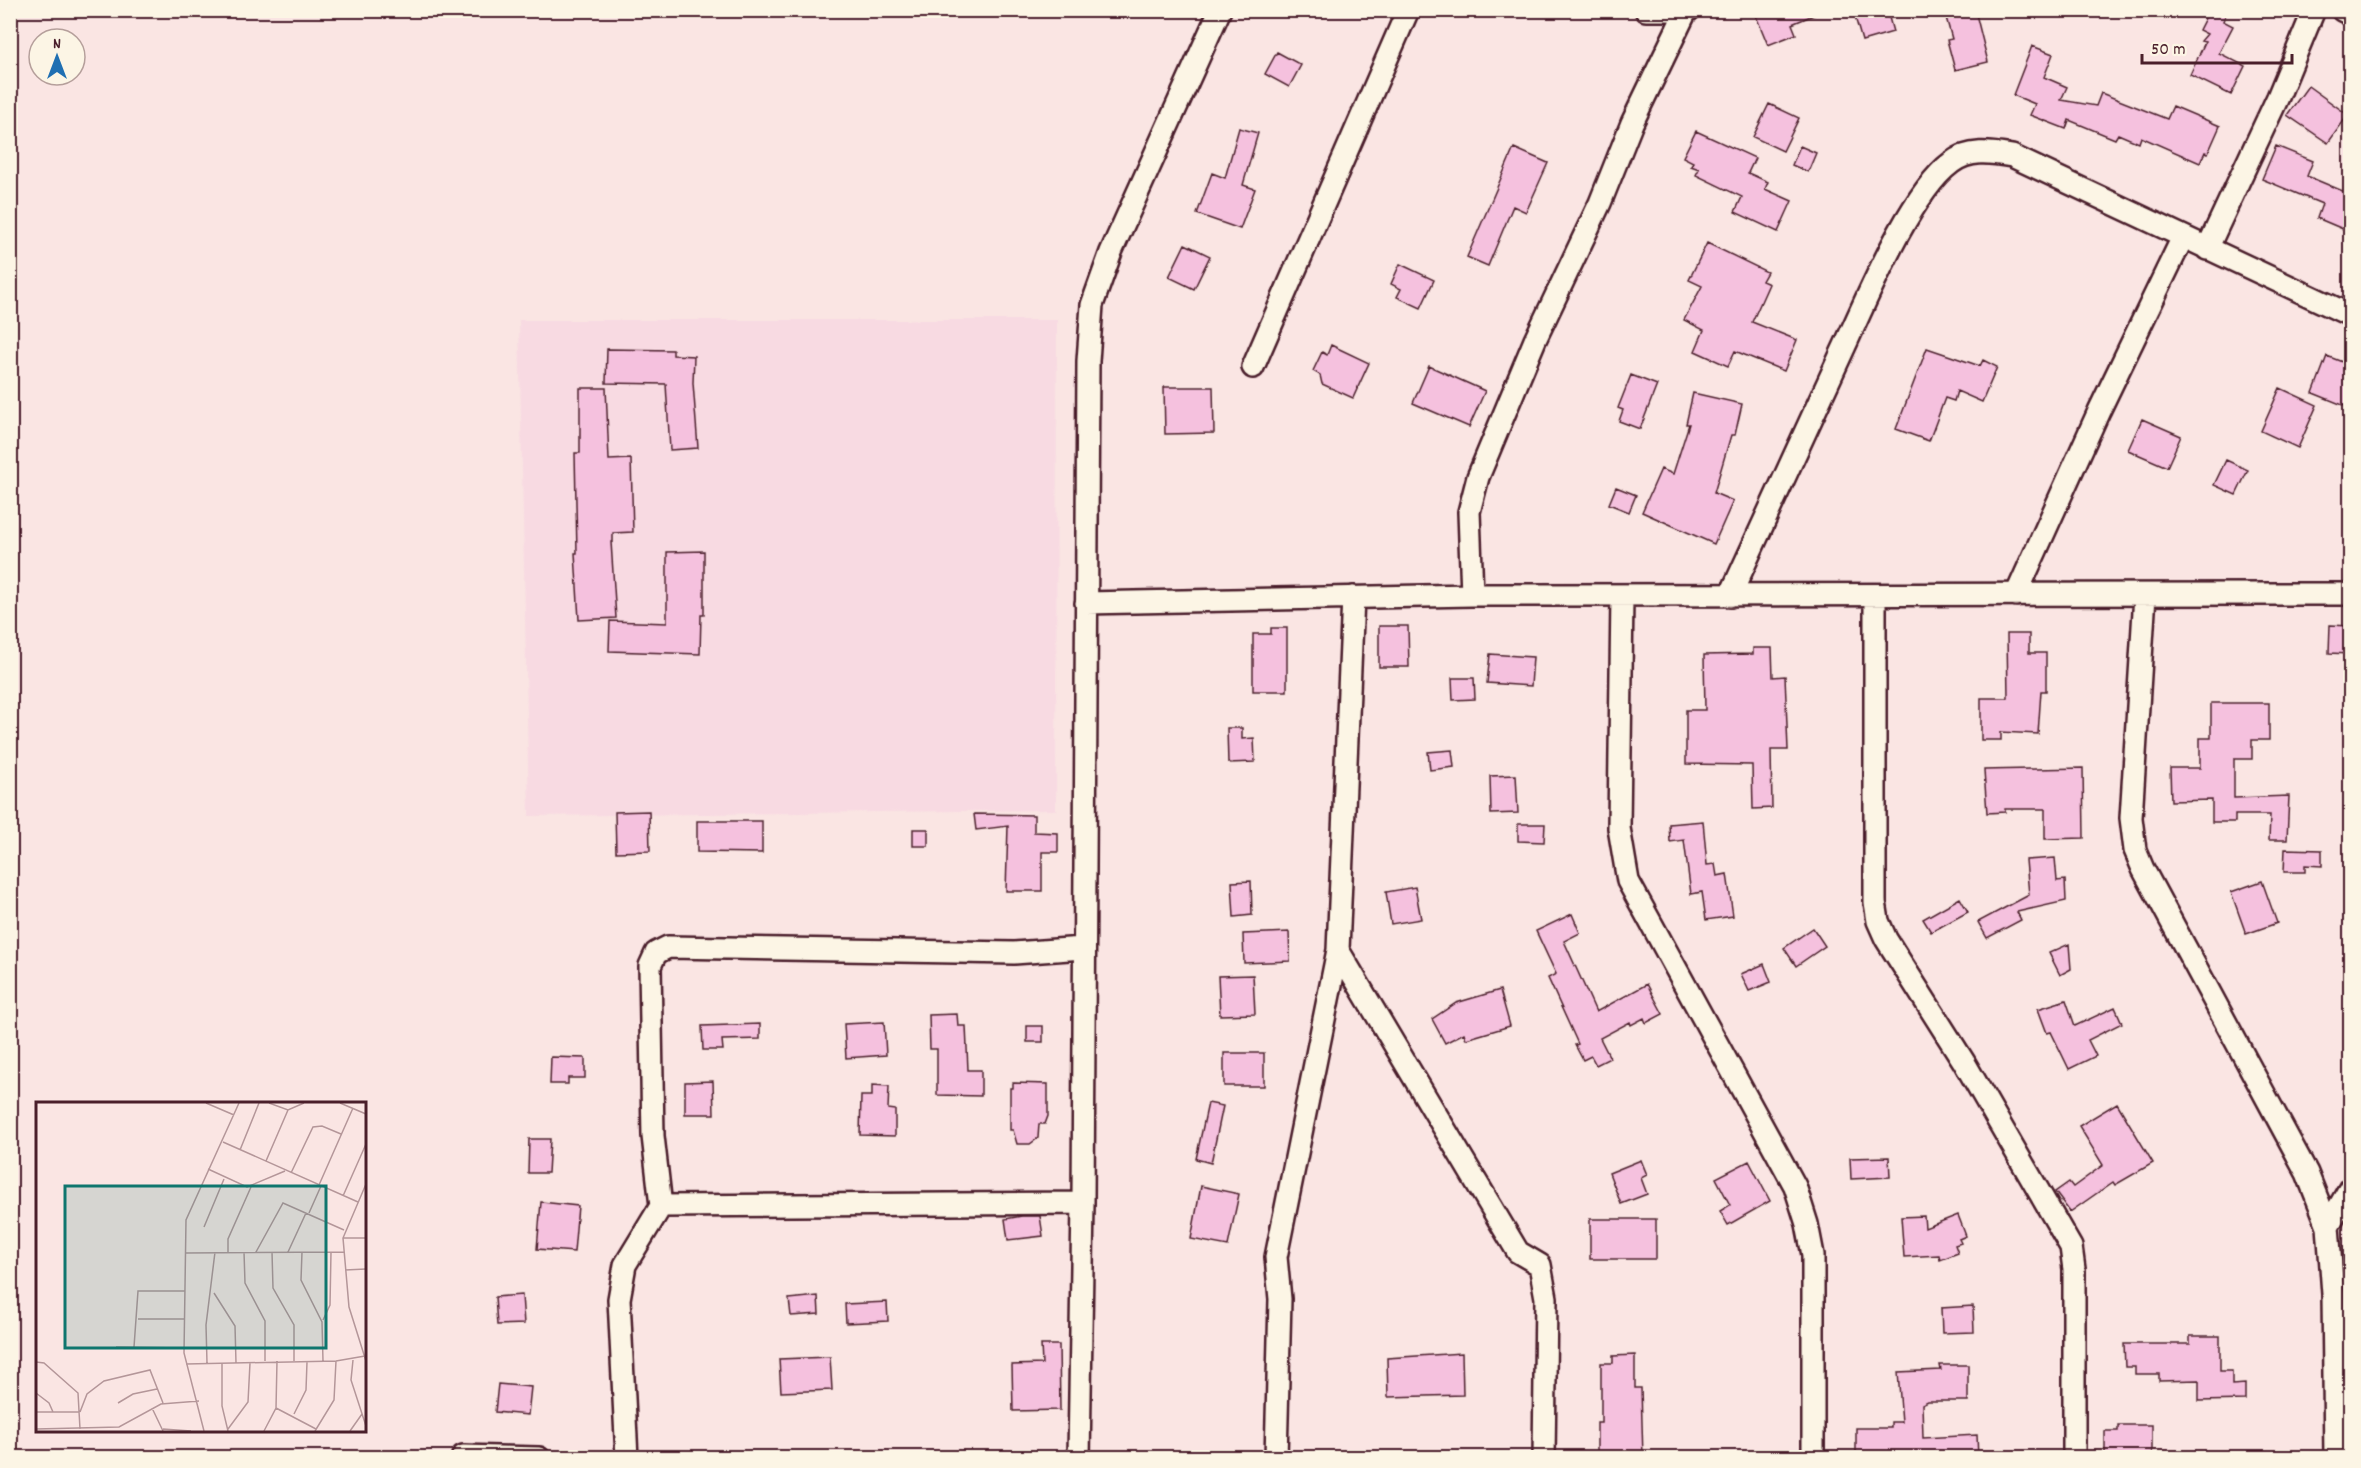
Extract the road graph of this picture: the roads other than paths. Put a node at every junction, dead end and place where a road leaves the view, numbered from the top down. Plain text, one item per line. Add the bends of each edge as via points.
1 (1220, 10) edge
2 (1408, 10) edge
3 (1647, 10) edge
4 (2314, 10) edge
5 (2342, 10) edge
6 (1687, 11) edge
7 (2350, 14) edge
8 (2183, 237) junction
9 (2208, 249) junction
10 (2350, 315) edge
11 (1253, 367) dead end
12 (2350, 594) edge
13 (1472, 595) junction
14 (2016, 595) junction
15 (2145, 595) junction
16 (1622, 596) junction
17 (1730, 596) junction
18 (1875, 596) junction
19 (1353, 597) junction
20 (1086, 603) junction
21 (1083, 948) junction
22 (1338, 950) junction
23 (2350, 1188) edge
24 (1083, 1203) junction
25 (661, 1206) junction
26 (2328, 1226) junction
27 (463, 1456) dead end
28 (539, 1458) edge
29 (627, 1458) edge
30 (1078, 1458) edge
31 (1276, 1458) edge
32 (1544, 1458) edge
33 (1813, 1458) edge
34 (2074, 1458) edge
35 (2335, 1458) edge

1 - 20 street via 1111,252 1092,305
2 - 11 street
3 - 6 street
4 - 9 street
5 - 7 street
6 - 13 street via 1632,123 1478,477 1469,512
8 - 9 street
8 - 14 street
8 - 17 street via 2012,156 1969,154 1952,162 1918,201 1873,285
9 - 10 street
12 - 15 street
13 - 16 street
13 - 19 street
14 - 15 street
14 - 18 street
15 - 26 street via 2131,818 2135,850 2307,1173
16 - 17 street
16 - 33 street via 1622,858 1628,881 1801,1203 1813,1255
17 - 18 street
18 - 34 street via 1878,921 2071,1247
19 - 20 street
19 - 22 street
20 - 21 street
21 - 24 street
21 - 25 street via 1014,953 713,947 660,950 650,966 653,1136
22 - 31 street via 1276,1257 1280,1299
22 - 32 street via 1518,1252 1540,1265 1546,1298
23 - 26 street
24 - 25 street
24 - 30 street
25 - 29 street via 625,1265 620,1283
26 - 35 street
27 - 28 street

